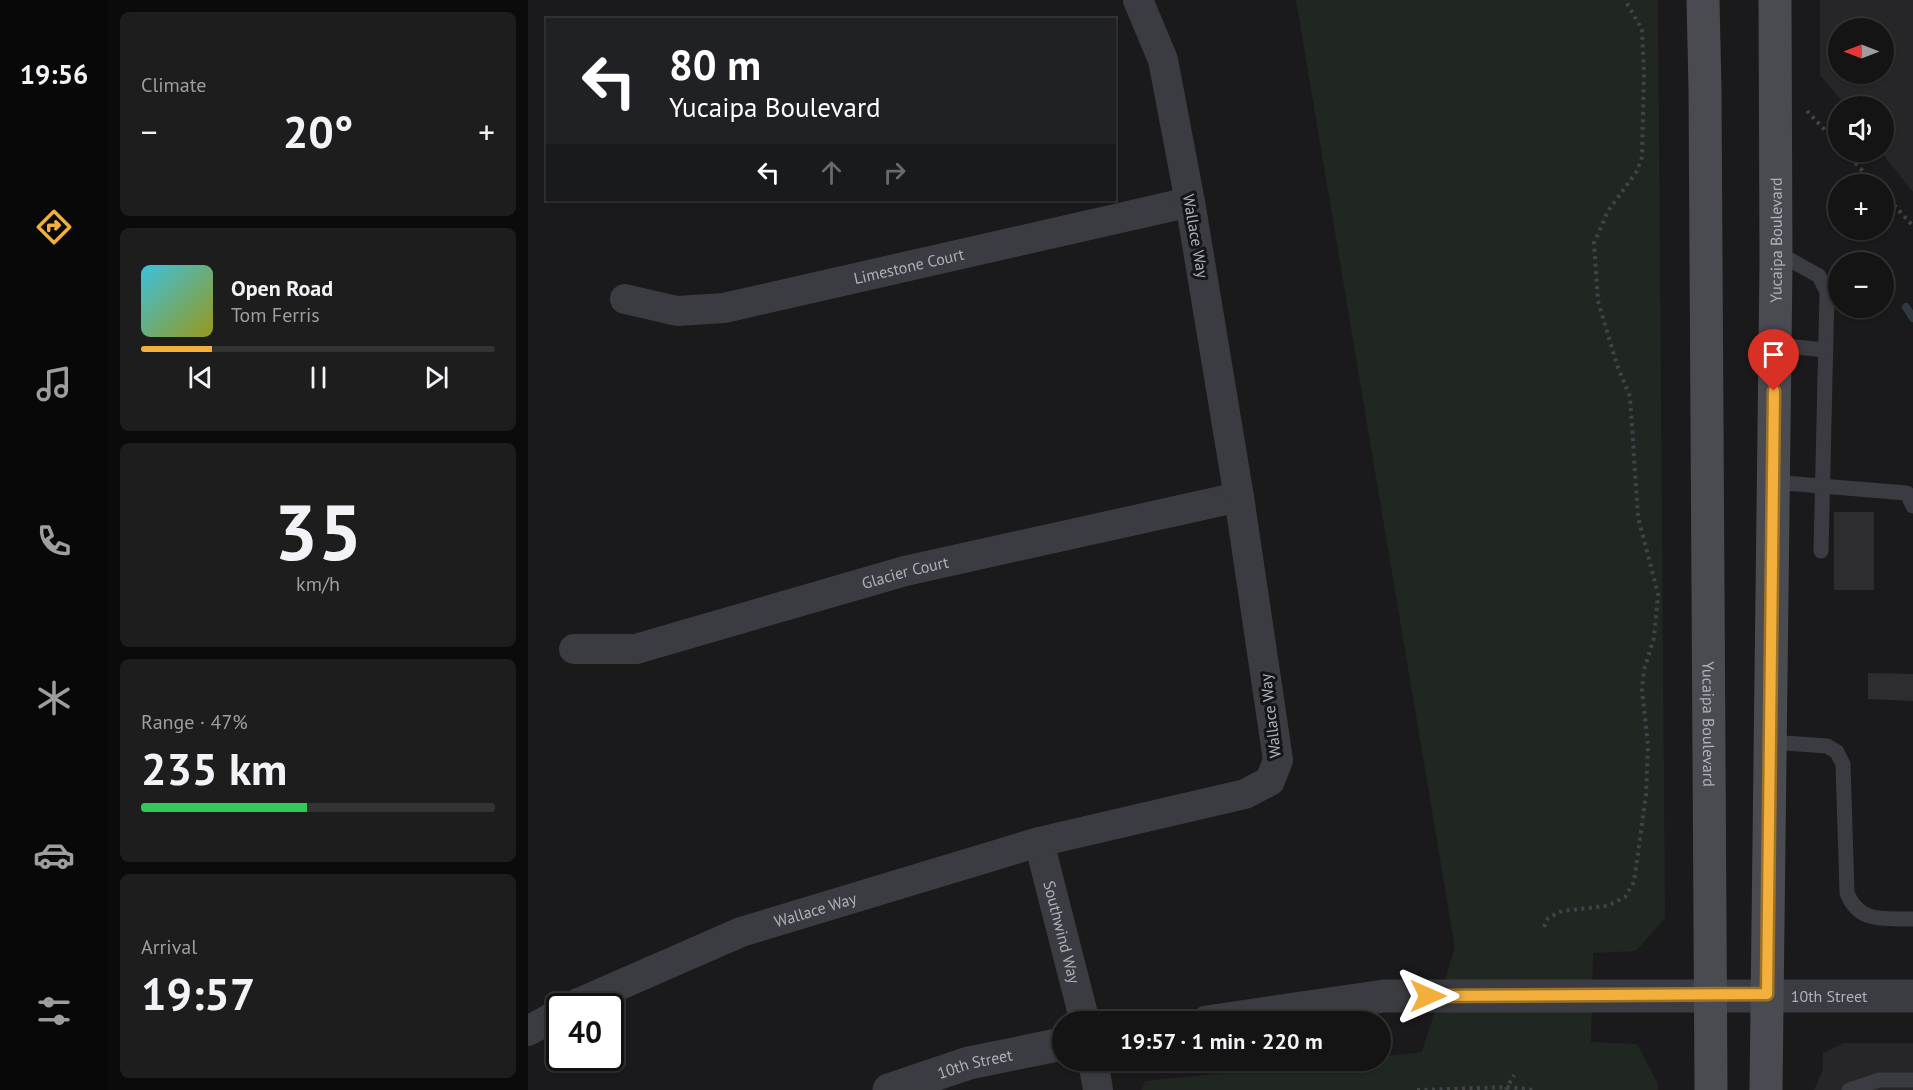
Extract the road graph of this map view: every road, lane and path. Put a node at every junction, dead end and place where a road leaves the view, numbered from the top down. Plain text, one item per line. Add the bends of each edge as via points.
1 (1138, 0) edge
2 (1625, 0) edge
3 (1703, 0) edge
4 (1775, 0) edge
5 (1804, 107) dead end
6 (1828, 133) edge
7 (1854, 162) edge
8 (1866, 174) edge
9 (1190, 202) junction
10 (1894, 205) edge
11 (1913, 226) edge
12 (1776, 252) junction
13 (625, 299) dead end
14 (1775, 345) junction
15 (1826, 350) junction
16 (1773, 482) junction
17 (1822, 486) junction
18 (1239, 497) junction
19 (1913, 506) edge
20 (1821, 551) dead end
21 (574, 649) dead end
22 (1770, 742) junction
23 (1039, 842) junction
24 (1913, 919) edge
25 (1544, 927) dead end
26 (602, 993) edge
27 (1767, 994) junction
28 (1712, 995) junction
29 (1913, 996) edge
30 (1083, 1011) edge
31 (1282, 1011) edge
32 (546, 1021) edge
33 (528, 1031) edge
34 (1052, 1046) edge
35 (1095, 1071) edge
36 (1514, 1075) dead end
37 (1913, 1080) edge
38 (1507, 1089) edge
39 (889, 1090) edge
40 (1098, 1090) edge
41 (1417, 1090) edge
42 (1536, 1090) edge
43 (1711, 1090) edge
44 (1766, 1090) edge
45 (1850, 1090) edge

1 - 9 street, Wallace Way via 1163,60
2 - 25 path via 1642,29 1642,157 1608,211 1594,243 1598,301 1630,397 1638,517 1658,594 1654,638 1642,689 1648,746 1646,795 1634,882 1625,897 1607,906 1562,911 1548,918
3 - 28 main road, Yucaipa Boulevard
4 - 12 main road, Yucaipa Boulevard
5 - 6 path
7 - 8 path
9 - 13 street, Limestone Court via 724,308 677,311
9 - 18 street, Wallace Way
10 - 11 path
12 - 14 main road, Yucaipa Boulevard
12 - 15 lane via 1819,276 1827,292
14 - 15 lane
14 - 16 main road, Yucaipa Boulevard
15 - 17 lane
16 - 17 lane
16 - 22 main road, Yucaipa Boulevard
17 - 19 lane via 1907,493
17 - 20 lane
18 - 21 street, Glacier Court via 905,572 636,649
18 - 23 street, Wallace Way via 1278,760 1270,781 1245,794
22 - 24 lane via 1827,746 1837,752 1843,764 1847,893 1852,905 1874,918
22 - 27 main road, Yucaipa Boulevard
23 - 26 street, Wallace Way via 741,932
23 - 30 street, Southwind Way
27 - 28 street, 10th Street
27 - 29 street, 10th Street
27 - 44 main road, Yucaipa Boulevard
28 - 31 street, 10th Street via 1384,996
28 - 43 main road, Yucaipa Boulevard
32 - 33 street
34 - 39 street, 10th Street via 969,1063
35 - 40 street
36 - 38 path
37 - 45 lane via 1879,1080
38 - 41 path
38 - 42 path

